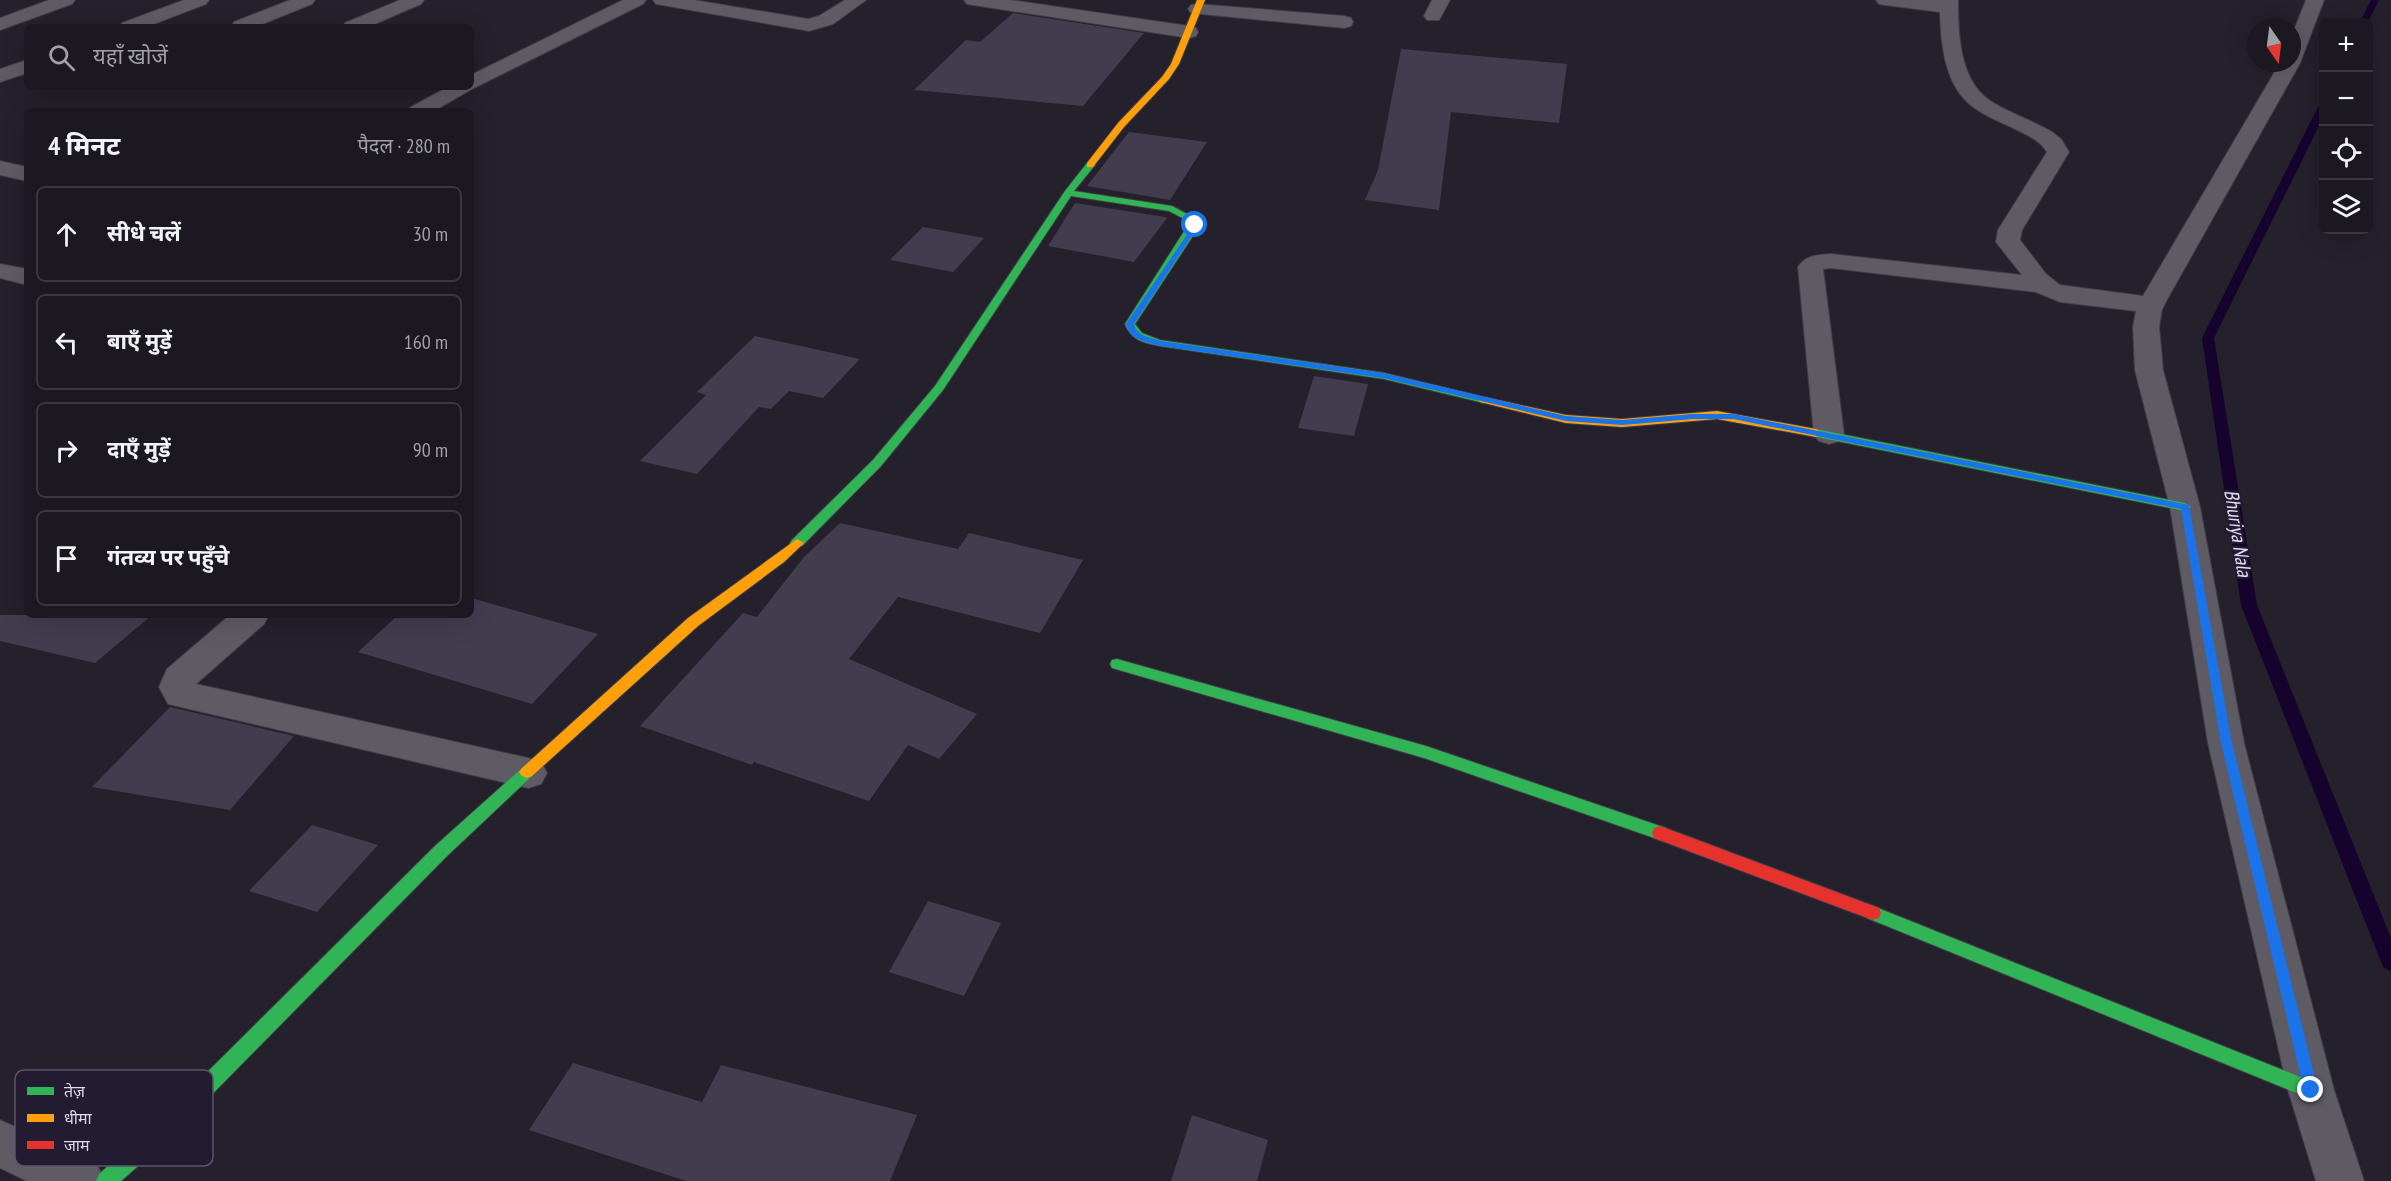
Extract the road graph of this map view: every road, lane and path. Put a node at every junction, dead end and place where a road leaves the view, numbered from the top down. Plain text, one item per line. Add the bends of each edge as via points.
1 (66, 0) edge
2 (200, 0) edge
3 (306, 0) edge
4 (415, 0) edge
5 (637, 0) edge
6 (662, 0) edge
7 (856, 0) edge
8 (973, 0) edge
9 (1885, 0) edge
10 (2315, 0) edge
11 (1948, 4) edge
12 (1199, 5) edge
13 (0, 10) edge
14 (23, 15) junction
15 (1344, 22) dead end
16 (0, 24) edge
17 (57, 24) dead end
18 (137, 24) edge
19 (246, 24) edge
20 (359, 24) edge
21 (1189, 32) junction
22 (2301, 36) edge
23 (24, 67) edge
24 (2285, 72) edge
25 (0, 76) edge
26 (474, 82) edge
27 (456, 90) edge
28 (423, 108) edge
29 (0, 168) edge
30 (24, 173) edge
31 (1068, 192) junction
32 (0, 271) edge
33 (24, 276) edge
34 (2040, 285) junction
35 (2151, 305) junction
36 (1829, 435) junction
37 (2186, 507) junction
38 (249, 618) edge
39 (1117, 664) dead end
40 (528, 773) junction
41 (213, 1080) edge
42 (2311, 1090) junction
43 (0, 1144) edge
44 (15, 1151) edge
45 (48, 1166) edge
46 (123, 1166) edge
47 (80, 1181) edge
48 (106, 1181) edge
49 (2340, 1181) edge

1 - 14 street
2 - 18 street
3 - 19 street
4 - 20 street
5 - 26 street
6 - 7 street via 809,25 826,20
8 - 21 street
9 - 11 street
10 - 22 street
11 - 34 street via 1956,63 1964,86 1983,105 2056,148 2055,157 2007,238
12 - 15 street
12 - 21 street
13 - 14 street
14 - 16 street
14 - 17 street
21 - 31 street via 1165,79 1121,125
23 - 25 street
24 - 35 street
27 - 28 street
29 - 30 street
31 - 36 street via 1172,209 1195,221 1130,324 1141,338 1383,376 1566,419 1622,423 1717,415
31 - 40 street via 939,388 878,463 778,559 693,622
32 - 33 street
34 - 35 street via 2060,294
34 - 36 street via 1832,261 1814,263 1810,267
35 - 37 street via 2146,327 2149,370
36 - 37 street
37 - 42 street via 2226,743
38 - 40 street via 179,678 177,691
39 - 42 street via 1525,784 2069,988
40 - 41 street via 441,852
42 - 49 street
43 - 44 street
45 - 47 street
46 - 48 street

